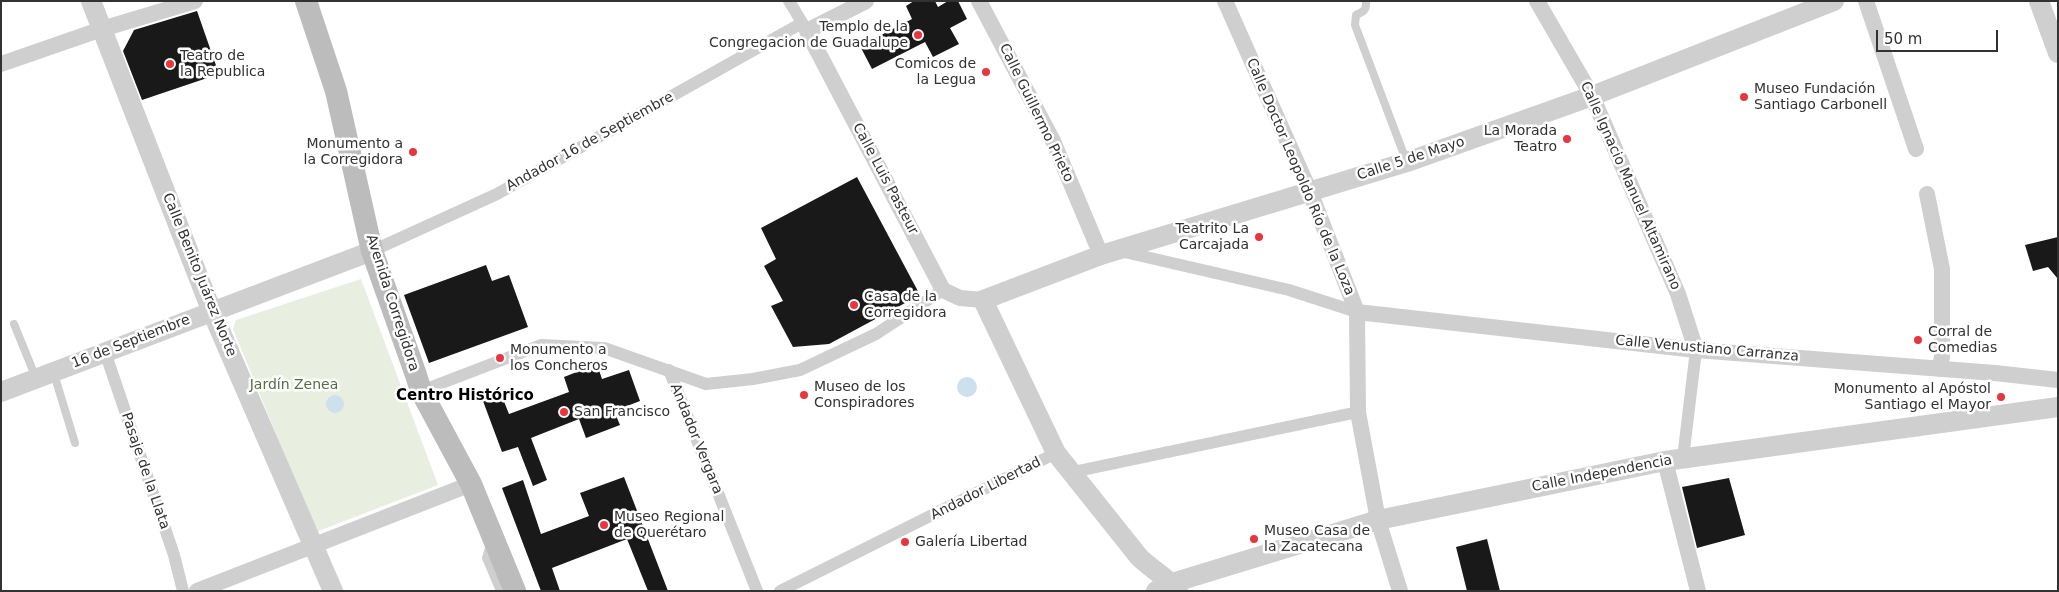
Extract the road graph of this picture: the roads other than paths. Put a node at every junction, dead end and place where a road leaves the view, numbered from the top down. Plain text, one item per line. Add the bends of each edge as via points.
1 (91, 1) edge
2 (195, 1) edge
3 (306, 1) edge
4 (789, 1) edge
5 (866, 1) edge
6 (980, 1) edge
7 (1224, 1) edge
8 (1366, 1) edge
9 (1537, 1) edge
10 (1834, 1) edge
11 (1866, 1) edge
12 (2039, 1) edge
13 (805, 27) junction
14 (102, 29) junction
15 (2058, 53) edge
16 (1, 64) edge
17 (1592, 96) junction
18 (1916, 149) dead end
19 (1407, 162) junction
20 (1310, 192) junction
21 (1927, 194) dead end
22 (372, 251) junction
23 (1109, 253) junction
24 (943, 290) junction
25 (983, 300) junction
26 (212, 312) junction
27 (1357, 312) junction
28 (14, 324) dead end
29 (1696, 350) junction
30 (105, 352) junction
31 (1939, 369) junction
32 (669, 370) junction
33 (45, 375) junction
34 (2058, 380) edge
35 (706, 384) junction
36 (677, 390) junction
37 (421, 391) junction
38 (1, 392) edge
39 (2058, 407) edge
40 (1358, 412) junction
41 (75, 443) dead end
42 (1056, 453) junction
43 (1674, 459) junction
44 (1073, 472) junction
45 (471, 484) junction
46 (1378, 520) junction
47 (493, 535) junction
48 (313, 546) junction
49 (1169, 588) edge
50 (183, 591) edge
51 (198, 591) edge
52 (333, 591) edge
53 (500, 591) edge
54 (516, 591) edge
55 (757, 591) edge
56 (780, 591) edge
57 (1400, 591) edge
58 (1698, 591) edge

1 - 14 street, Calle Benito Juárez Norte
2 - 14 street
3 - 22 main road, Avenida Corregidora via 336,91
4 - 13 street
5 - 13 street
6 - 23 street, Calle Guillermo Prieto
7 - 20 street, Calle Doctor Leopoldo Río de la Loza
8 - 19 lane via 1367,7 1356,16 1355,25
9 - 17 street, Calle Ignacio Manuel Altamirano
10 - 17 street, Calle 5 de Mayo
11 - 18 street
12 - 15 street
13 - 22 street, Andador 16 de Septiembre via 498,194
13 - 24 street, Calle Luis Pasteur
14 - 16 street
14 - 26 street, Calle Benito Juárez Norte
17 - 19 street, Calle 5 de Mayo
17 - 29 street, Calle Ignacio Manuel Altamirano via 1678,294
19 - 20 street, Calle 5 de Mayo
20 - 23 street, Calle 5 de Mayo
20 - 27 street, Calle Doctor Leopoldo Río de la Loza
21 - 31 street via 1942,268 1942,357
22 - 26 street, 16 de Septiembre
22 - 37 main road, Avenida Corregidora
23 - 25 street, Calle 5 de Mayo
23 - 27 street via 1290,290
24 - 25 street via 960,298
24 - 35 street via 876,334 800,370 753,380
25 - 42 street
26 - 30 street, 16 de Septiembre
26 - 48 street, Calle Benito Juárez Norte
27 - 29 street, Calle Venustiano Carranza
27 - 40 street, Calle Doctor Leopoldo Río de la Loza
28 - 33 lane
29 - 31 street, Calle Venustiano Carranza
29 - 43 street
30 - 33 street, 16 de Septiembre
30 - 50 street, Pasaje de la Llata
31 - 34 street, Calle Venustiano Carranza
32 - 35 street
32 - 36 street, Andador Vergara
32 - 37 street via 604,348 541,345
33 - 38 street, 16 de Septiembre
33 - 41 lane
35 - 36 street
36 - 55 street, Andador Vergara
37 - 45 main road, Avenida Corregidora
39 - 43 street, Calle Independencia
40 - 44 street
40 - 46 street, Calle Doctor Leopoldo Río de la Loza
42 - 44 street
42 - 56 street, Andador Libertad
43 - 46 street, Calle Independencia
43 - 58 street
44 - 49 street via 1138,557
45 - 47 main road, Avenida Corregidora
45 - 48 street
46 - 49 street, Calle Independencia
46 - 57 street, Calle Doctor Leopoldo Río de la Loza
47 - 53 lane via 486,558
47 - 54 main road, Avenida Corregidora
48 - 51 street
48 - 52 street, Calle Benito Juárez Norte

